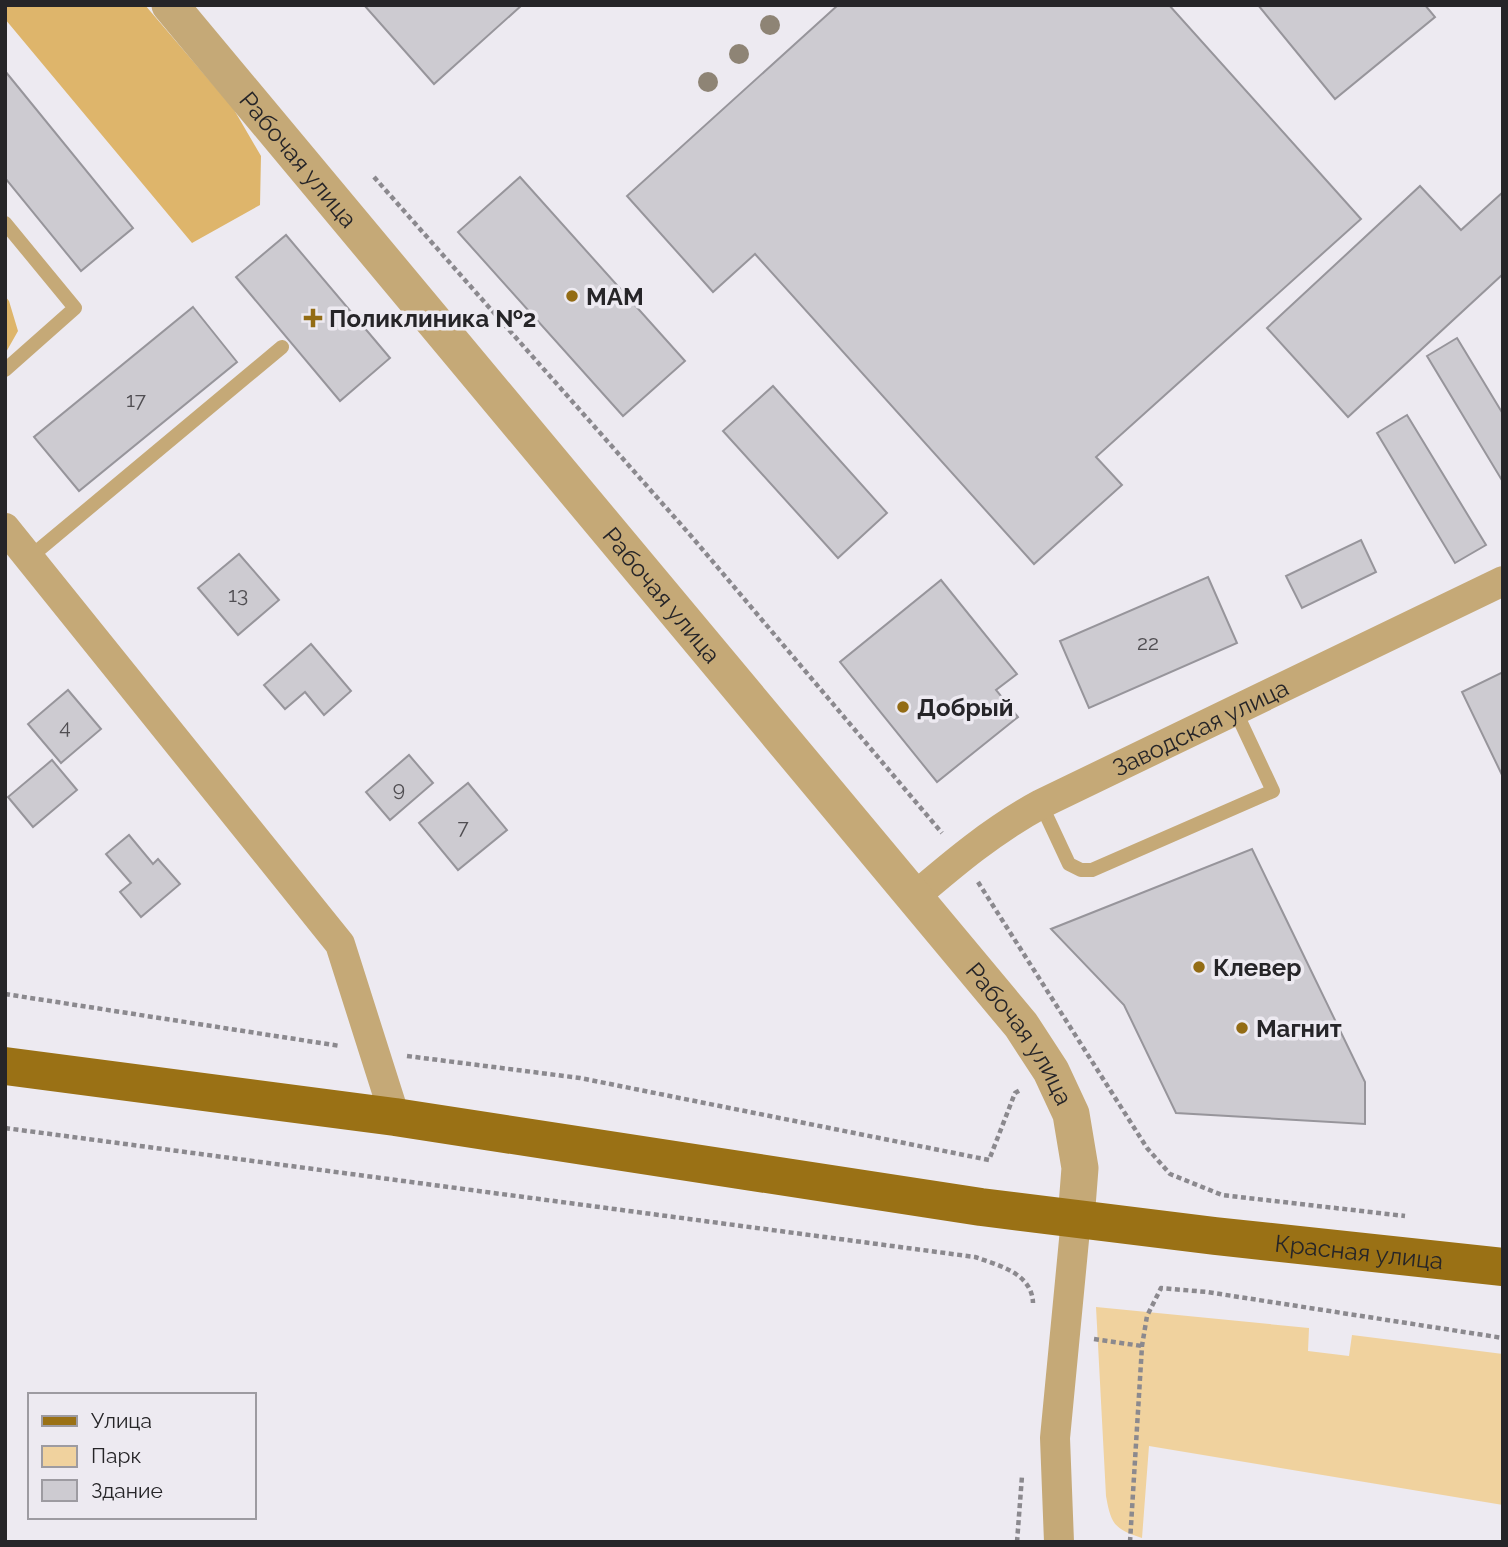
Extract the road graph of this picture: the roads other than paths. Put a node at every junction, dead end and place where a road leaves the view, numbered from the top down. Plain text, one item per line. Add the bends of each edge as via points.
1 (170, 5) edge
2 (5, 223) edge
3 (282, 347) dead end
4 (5, 370) edge
5 (5, 528) edge
6 (29, 558) junction
7 (1503, 581) edge
8 (1235, 710) junction
9 (1041, 804) junction
10 (913, 898) junction
11 (5, 1066) edge
12 (395, 1117) junction
13 (1076, 1219) junction
14 (1503, 1267) edge
15 (1059, 1542) edge

1 - 10 street, Рабочая улица
2 - 4 lane via 75,307
3 - 6 lane
5 - 6 street
6 - 12 street via 340,944
7 - 8 street, Заводская улица
8 - 9 street, Заводская улица
8 - 9 lane via 1273,791 1092,870 1069,864
9 - 10 street, Заводская улица via 1005,823
10 - 13 street, Рабочая улица via 1021,1025 1051,1071 1071,1114 1080,1168
11 - 12 main road, Красная улица
12 - 13 main road, Красная улица
13 - 14 main road, Красная улица
13 - 15 street via 1055,1438

